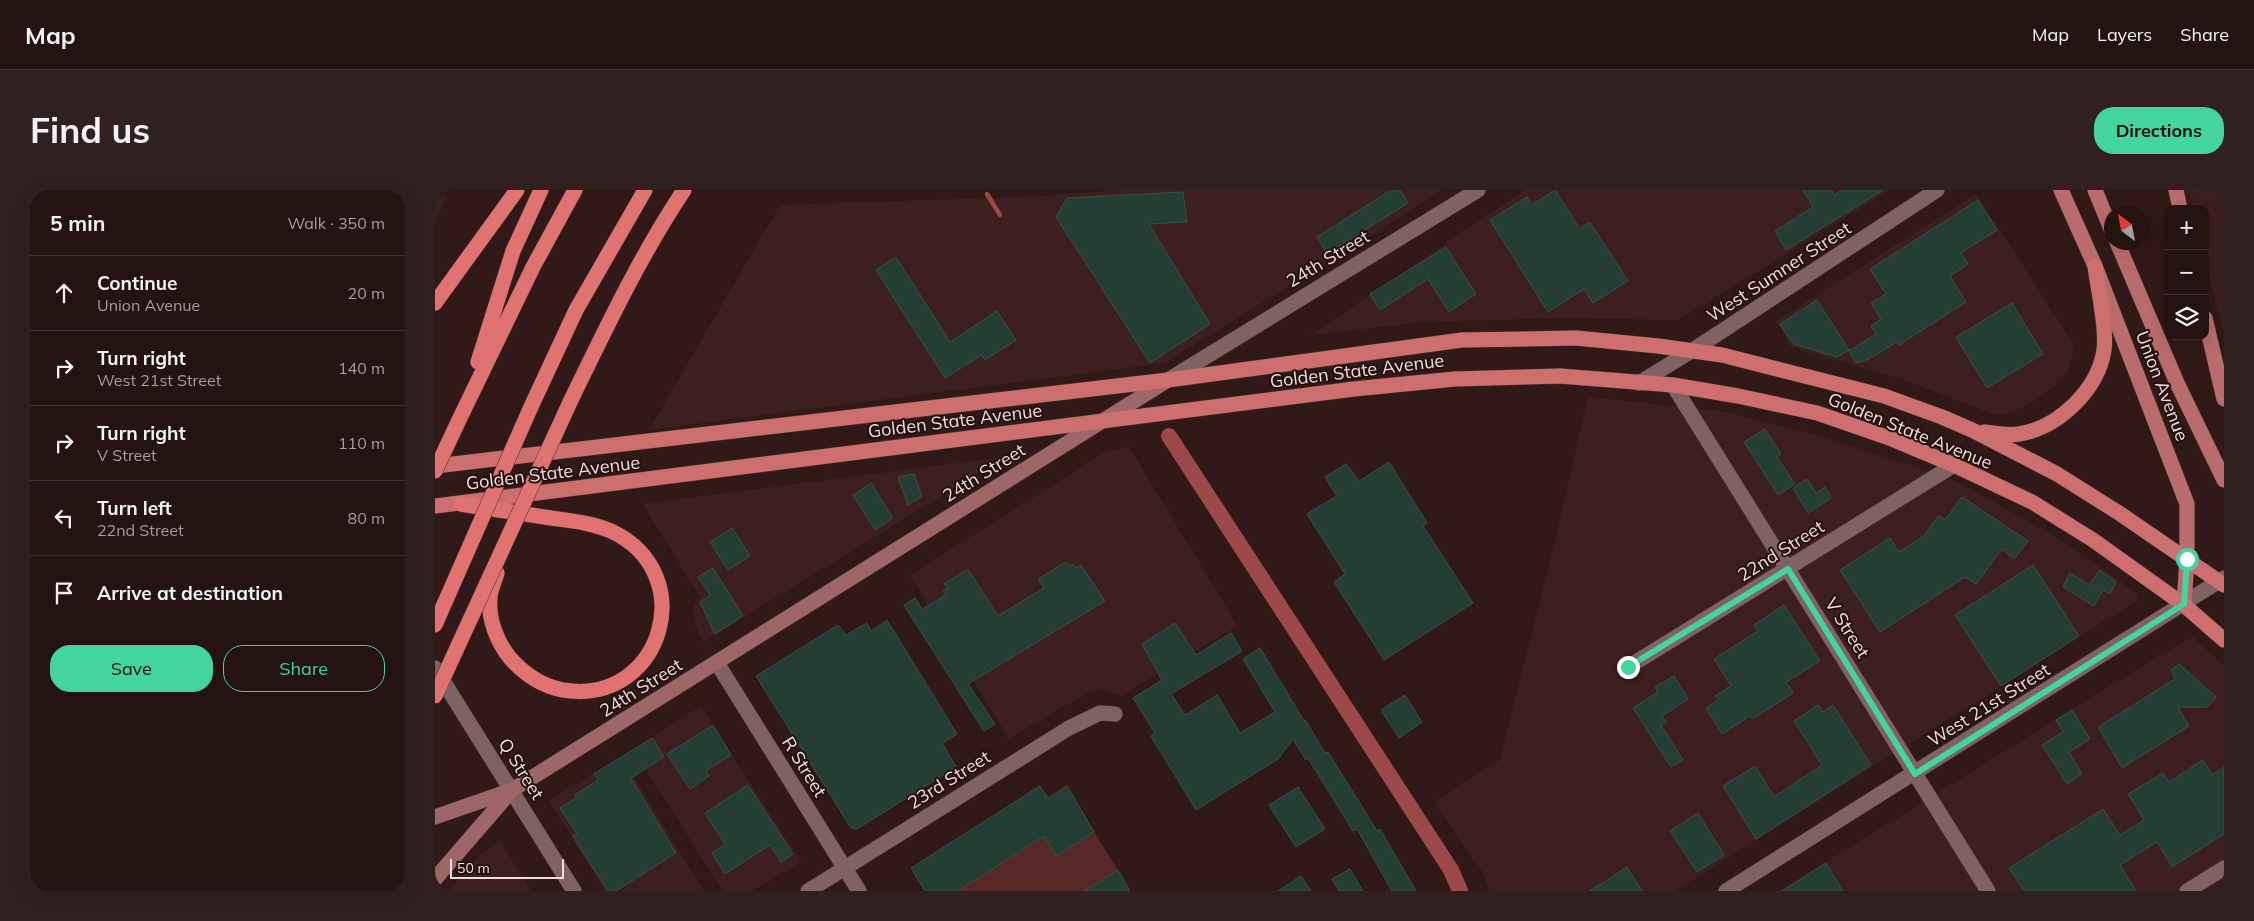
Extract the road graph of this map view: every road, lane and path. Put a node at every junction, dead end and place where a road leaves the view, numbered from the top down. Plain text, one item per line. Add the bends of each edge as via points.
1 (575, 190) edge
2 (645, 190) edge
3 (684, 190) edge
4 (1478, 190) edge
5 (1937, 190) edge
6 (2061, 190) edge
7 (2095, 190) edge
8 (2176, 190) edge
9 (515, 192) edge
10 (539, 193) edge
11 (2179, 205) edge
12 (2104, 212) edge
13 (2120, 250) edge
14 (2095, 266) junction
15 (435, 303) edge
16 (2209, 335) edge
17 (1693, 350) junction
18 (1168, 380) junction
19 (1639, 383) junction
20 (1673, 385) junction
21 (2224, 399) edge
22 (459, 420) junction
23 (1103, 420) junction
24 (1972, 430) junction
25 (1954, 465) junction
26 (435, 466) edge
27 (2222, 470) edge
28 (435, 471) edge
29 (461, 504) junction
30 (435, 506) edge
31 (510, 533) junction
32 (2187, 559) junction
33 (1788, 569) junction
34 (2223, 581) edge
35 (2184, 604) junction
36 (435, 626) edge
37 (2224, 640) edge
38 (717, 663) junction
39 (1628, 667) dead end
40 (435, 668) edge
41 (435, 696) edge
42 (1115, 714) dead end
43 (1915, 774) junction
44 (512, 790) junction
45 (435, 817) edge
46 (845, 868) junction
47 (2224, 868) edge
48 (435, 879) edge
49 (574, 891) edge
50 (808, 891) edge
51 (859, 891) edge
52 (1726, 891) edge
53 (1988, 891) edge
54 (2187, 891) edge

1 - 22 highway via 505,322
2 - 36 highway, bridge via 576,310
3 - 31 highway, bridge via 658,229 613,314
4 - 18 street, 24th Street
5 - 17 street, West Sumner Street
6 - 14 main road, Union Avenue
7 - 12 main road
8 - 11 main road
9 - 15 highway
10 - 22 highway via 513,251
13 - 27 main road, Union Avenue via 2177,383
14 - 24 highway via 2104,349 2085,394 2069,410 2030,431 2005,434
14 - 32 main road, Union Avenue via 2187,504
16 - 21 main road
17 - 18 highway, Golden State Avenue via 1576,338 1462,340
17 - 19 street, West Sumner Street
17 - 24 highway, Golden State Avenue via 1884,396
18 - 23 main road, 24th Street
18 - 26 highway, Golden State Avenue
19 - 20 highway, Golden State Avenue
19 - 23 highway, Golden State Avenue via 1560,376 1455,379
20 - 25 highway, Golden State Avenue via 1817,413
20 - 33 street, V Street
22 - 28 highway, bridge
23 - 29 highway, Golden State Avenue
23 - 38 main road, 24th Street
24 - 32 highway, Golden State Avenue via 2057,474
25 - 33 street, 22nd Street
25 - 35 highway, Golden State Avenue via 2032,502
29 - 30 highway, Golden State Avenue
29 - 31 highway, bridge via 595,525 625,539 638,550 655,573 663,604 653,646 619,682 582,692 549,686 519,668 504,651 496,634 490,597
31 - 41 highway, bridge
32 - 34 highway, Golden State Avenue
32 - 35 main road, Union Avenue
33 - 39 street, 22nd Street
33 - 43 street, V Street
34 - 35 street, West 21st Street
35 - 37 highway, Golden State Avenue
35 - 43 street, West 21st Street
38 - 44 main road, 24th Street
38 - 46 street, R Street
40 - 44 street, Q Street
42 - 46 street, 23rd Street via 1100,713 1069,728
43 - 52 street, West 21st Street
43 - 53 street, V Street
44 - 45 main road, 24th Street
44 - 48 main road, 24th Street
44 - 49 street, Q Street
46 - 50 street, 23rd Street
46 - 51 street, R Street
47 - 54 street

